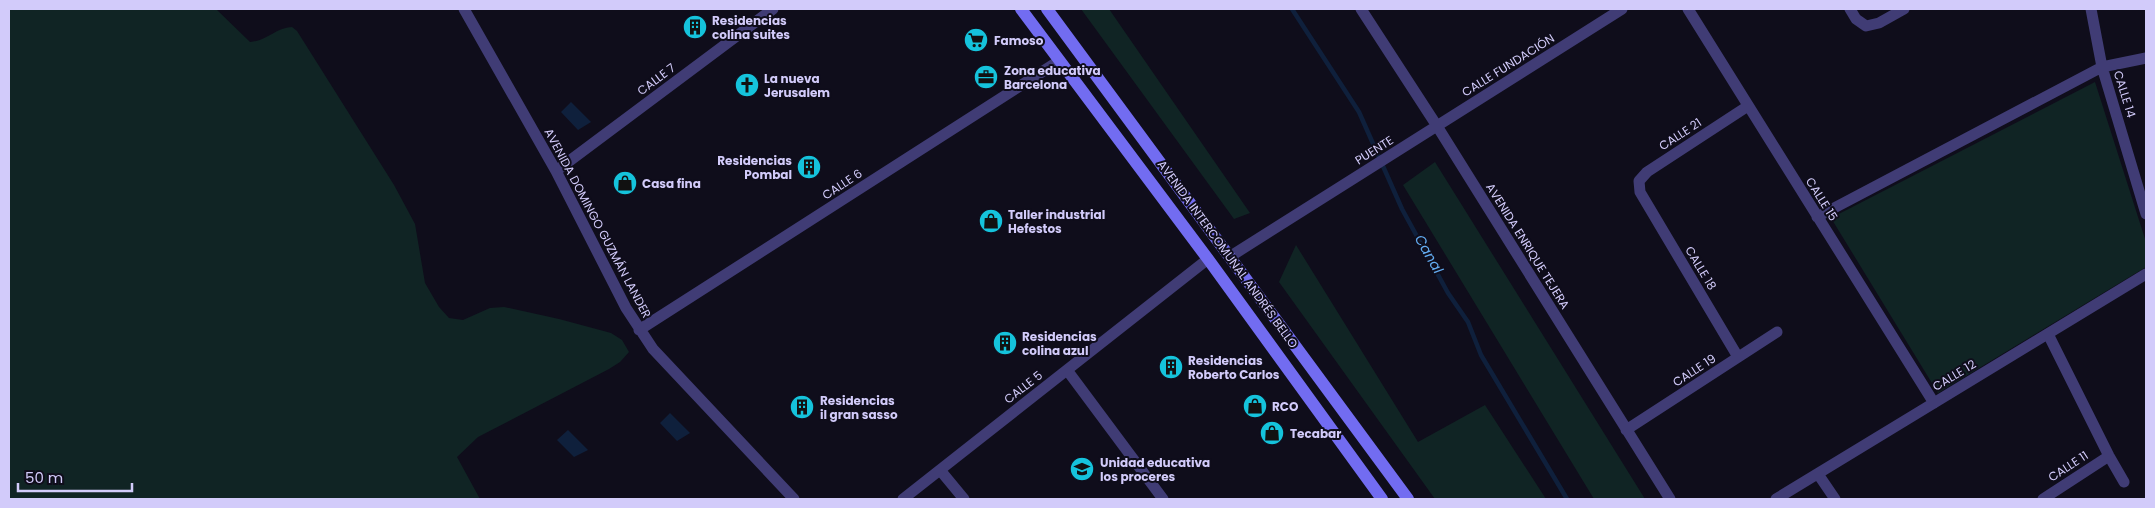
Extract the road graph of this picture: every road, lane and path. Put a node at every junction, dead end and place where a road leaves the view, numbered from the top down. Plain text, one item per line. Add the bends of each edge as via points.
1 (464, 9) edge
2 (773, 9) edge
3 (1021, 9) edge
4 (1047, 9) edge
5 (1361, 9) edge
6 (1622, 9) edge
7 (1688, 9) edge
8 (1904, 9) edge
9 (2092, 9) edge
10 (1852, 14) edge
11 (2146, 58) edge
12 (1059, 61) junction
13 (2102, 67) junction
14 (1748, 106) junction
15 (1437, 126) junction
16 (1409, 144) joint
17 (556, 171) junction
18 (1640, 192) joint
19 (2146, 214) edge
20 (1817, 216) junction
21 (1231, 256) junction
22 (1208, 259) junction
23 (2146, 274) edge
24 (639, 330) junction
25 (1777, 332) dead end
26 (2048, 334) junction
27 (1738, 358) junction
28 (1067, 370) junction
29 (1934, 404) junction
30 (1626, 430) junction
31 (2109, 456) junction
32 (940, 470) junction
33 (1818, 474) junction
34 (2124, 482) dead end
35 (794, 499) edge
36 (903, 499) edge
37 (964, 499) edge
38 (1163, 499) edge
39 (1382, 499) edge
40 (1408, 499) edge
41 (1670, 499) edge
42 (1776, 499) edge
43 (1835, 499) edge
44 (2043, 499) edge

1 - 17 street, AVENIDA DOMINGO GUZMÁN LANDER
2 - 17 street, CALLE 7
3 - 12 main road, AVENIDA INTERCOMUNAL ANDRÉS BELLO
4 - 21 main road, AVENIDA INTERCOMUNAL ANDRÉS BELLO
5 - 15 street, AVENIDA ENRIQUE TEJERA
6 - 15 street, CALLE FUNDACIÓN
7 - 14 street, CALLE 15
8 - 10 street via 1879,23 1866,26
9 - 13 street, CALLE 14
11 - 13 street
12 - 22 main road, AVENIDA INTERCOMUNAL ANDRÉS BELLO
12 - 24 street, CALLE 6
13 - 19 street, CALLE 14
13 - 20 street
14 - 18 street, CALLE 21 via 1647,172 1639,181
14 - 20 street, CALLE 15
15 - 16 street, CALLE FUNDACIÓN
15 - 30 street, AVENIDA ENRIQUE TEJERA
16 - 21 street, PUENTE
17 - 24 street, AVENIDA DOMINGO GUZMÁN LANDER
18 - 27 street, CALLE 18
20 - 29 street, CALLE 15
21 - 40 main road, AVENIDA INTERCOMUNAL ANDRÉS BELLO
22 - 28 street, CALLE 5
22 - 39 main road, AVENIDA INTERCOMUNAL ANDRÉS BELLO
23 - 26 street, CALLE 12
24 - 35 street, AVENIDA DOMINGO GUZMÁN LANDER
25 - 27 street, CALLE 19
26 - 29 street, CALLE 12
26 - 31 street
27 - 30 street, CALLE 19
28 - 32 street, CALLE 5
28 - 38 street
29 - 33 street, CALLE 12
30 - 41 street, AVENIDA ENRIQUE TEJERA
31 - 34 street
31 - 44 street, CALLE 11
32 - 36 street, CALLE 5
32 - 37 street
33 - 42 street, CALLE 12
33 - 43 street

